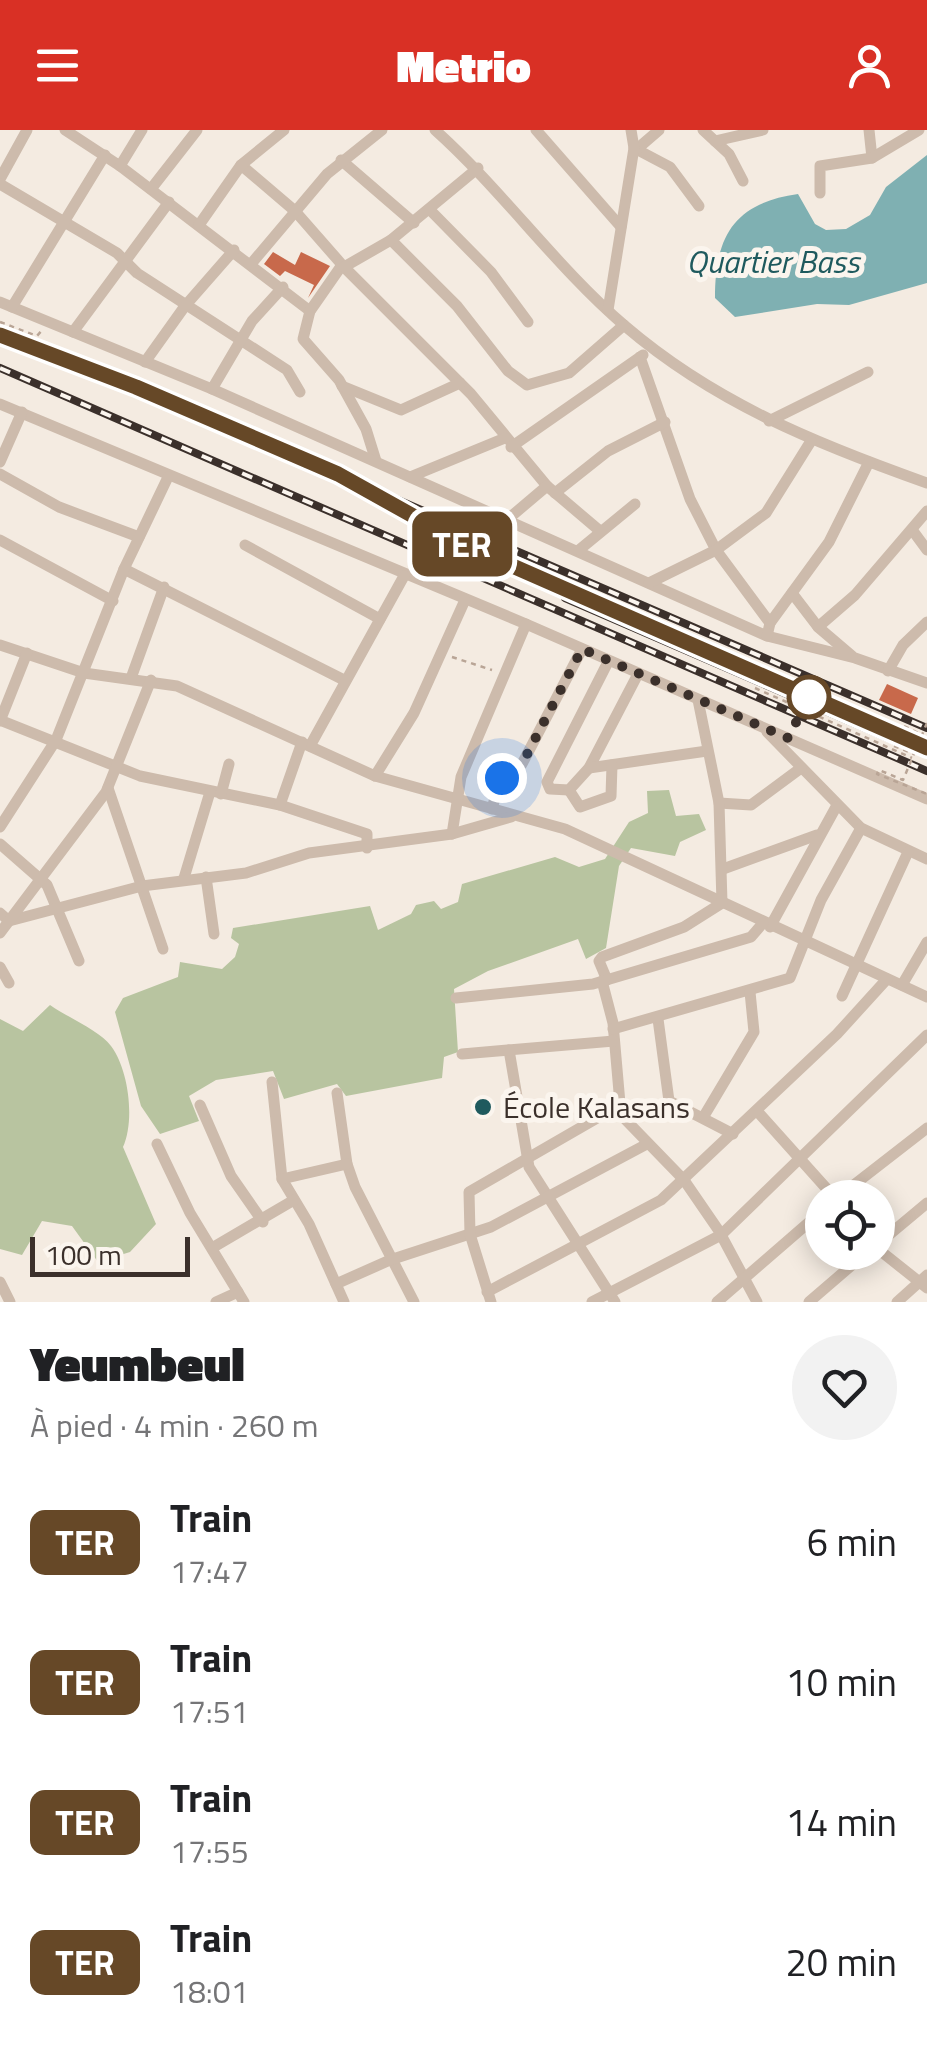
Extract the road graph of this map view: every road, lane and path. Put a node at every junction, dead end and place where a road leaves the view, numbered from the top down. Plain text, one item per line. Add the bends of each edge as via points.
1 (26, 130) edge
2 (66, 130) edge
3 (142, 130) edge
4 (197, 130) edge
5 (284, 130) edge
6 (382, 130) edge
7 (434, 130) edge
8 (536, 130) edge
9 (631, 130) edge
10 (659, 130) edge
11 (703, 130) edge
12 (763, 130) edge
13 (869, 130) edge
14 (918, 130) edge
15 (744, 133) edge
16 (715, 141) junction
17 (635, 148) junction
18 (105, 155) junction
19 (872, 158) junction
20 (342, 160) junction
21 (241, 165) junction
22 (120, 166) junction
23 (478, 168) junction
24 (0, 181) edge
25 (743, 181) dead end
26 (151, 188) junction
27 (820, 194) dead end
28 (169, 202) junction
29 (699, 206) dead end
30 (430, 210) junction
31 (295, 211) junction
32 (61, 222) junction
33 (414, 223) junction
34 (199, 225) junction
35 (621, 227) junction
36 (391, 240) junction
37 (234, 250) junction
38 (127, 262) junction
39 (251, 264) junction
40 (343, 266) junction
41 (283, 287) junction
42 (6, 305) edge
43 (185, 306) junction
44 (608, 310) junction
45 (310, 311) junction
46 (0, 322) edge
47 (528, 322) dead end
48 (624, 326) junction
49 (73, 332) junction
50 (36, 336) dead end
51 (239, 341) junction
52 (652, 348) junction
53 (640, 357) junction
54 (145, 362) junction
55 (868, 372) dead end
56 (569, 373) junction
57 (460, 383) junction
58 (342, 386) junction
59 (212, 389) junction
60 (300, 392) dead end
61 (585, 395) junction
62 (0, 404) edge
63 (22, 412) junction
64 (770, 421) junction
65 (665, 422) junction
66 (811, 440) junction
67 (508, 442) junction
68 (376, 461) junction
69 (0, 462) edge
70 (869, 462) junction
71 (0, 474) edge
72 (410, 476) junction
73 (168, 478) junction
74 (927, 483) edge
75 (551, 490) junction
76 (634, 504) dead end
77 (927, 511) edge
78 (508, 520) junction
79 (600, 531) junction
80 (913, 531) junction
81 (139, 537) junction
82 (0, 540) edge
83 (245, 545) dead end
84 (579, 550) junction
85 (716, 550) junction
86 (927, 550) edge
87 (124, 568) junction
88 (404, 576) junction
89 (649, 583) junction
90 (164, 587) junction
91 (792, 593) junction
92 (465, 600) junction
93 (113, 601) junction
94 (380, 619) junction
95 (927, 622) edge
96 (526, 624) junction
97 (818, 627) junction
98 (768, 630) junction
99 (0, 645) edge
100 (582, 649) junction
101 (26, 653) junction
102 (441, 654) junction
103 (855, 658) junction
104 (608, 662) junction
105 (766, 669) dead end
106 (888, 671) junction
107 (84, 673) junction
108 (504, 674) junction
109 (638, 674) junction
110 (131, 678) junction
111 (151, 680) junction
112 (344, 680) junction
113 (927, 683) edge
114 (755, 688) dead end
115 (698, 700) junction
116 (0, 720) edge
117 (927, 723) edge
118 (760, 726) junction
119 (904, 726) dead end
120 (922, 736) junction
121 (56, 740) junction
122 (306, 744) junction
123 (894, 746) dead end
124 (707, 751) junction
125 (913, 756) junction
126 (229, 764) dead end
127 (612, 765) junction
128 (118, 767) junction
129 (589, 768) junction
130 (801, 768) junction
131 (375, 776) junction
132 (108, 788) junction
133 (570, 790) junction
134 (215, 793) junction
135 (927, 797) edge
136 (455, 799) junction
137 (719, 803) junction
138 (280, 805) junction
139 (836, 806) junction
140 (492, 809) junction
141 (514, 816) junction
142 (0, 828) edge
143 (861, 828) junction
144 (452, 834) junction
145 (818, 834) junction
146 (0, 844) edge
147 (368, 848) junction
148 (908, 852) junction
149 (927, 860) edge
150 (723, 869) junction
151 (206, 877) junction
152 (42, 878) junction
153 (184, 878) junction
154 (142, 886) junction
155 (722, 903) junction
156 (55, 908) junction
157 (5, 917) edge
158 (767, 925) junction
159 (0, 933) edge
160 (214, 934) dead end
161 (927, 942) edge
162 (803, 944) junction
163 (162, 949) dead end
164 (79, 961) dead end
165 (855, 965) junction
166 (0, 967) edge
167 (887, 979) junction
168 (604, 980) junction
169 (9, 983) dead end
170 (902, 985) junction
171 (750, 992) junction
172 (842, 996) dead end
173 (927, 997) edge
174 (456, 998) dead end
175 (658, 1019) junction
176 (614, 1035) junction
177 (927, 1035) edge
178 (509, 1050) junction
179 (462, 1054) dead end
180 (272, 1082) dead end
181 (337, 1093) dead end
182 (200, 1105) dead end
183 (618, 1106) junction
184 (757, 1111) junction
185 (704, 1116) junction
186 (927, 1128) edge
187 (733, 1134) junction
188 (157, 1144) dead end
189 (647, 1144) junction
190 (525, 1156) junction
191 (800, 1158) junction
192 (347, 1164) junction
193 (282, 1179) junction
194 (684, 1180) junction
195 (820, 1180) edge
196 (859, 1180) edge
197 (294, 1200) junction
198 (548, 1200) junction
199 (927, 1202) edge
200 (263, 1222) junction
201 (805, 1227) edge
202 (895, 1231) edge
203 (470, 1234) junction
204 (721, 1235) junction
205 (578, 1245) junction
206 (212, 1248) junction
207 (895, 1259) edge
208 (390, 1260) junction
209 (846, 1270) edge
210 (0, 1282) edge
211 (746, 1282) junction
212 (924, 1282) edge
213 (336, 1284) junction
214 (241, 1297) edge
215 (489, 1297) edge
216 (612, 1298) edge
217 (10, 1302) edge
218 (216, 1302) edge
219 (344, 1302) edge
220 (414, 1302) edge
221 (592, 1302) edge
222 (717, 1302) edge
223 (757, 1302) edge
224 (809, 1302) edge
225 (897, 1302) edge

1 - 24 street
2 - 18 street
3 - 22 street
4 - 26 street
5 - 21 street
6 - 20 street
7 - 23 street
8 - 35 street
9 - 17 street
10 - 17 street
11 - 16 street
12 - 15 street
13 - 19 street
14 - 19 street
15 - 16 street
16 - 25 street
17 - 29 street via 670,168
17 - 35 street
18 - 22 street
18 - 32 street
19 - 27 street via 820,166
20 - 31 street
20 - 33 street
21 - 31 street
21 - 34 street
22 - 26 street
23 - 30 street
23 - 44 street
24 - 32 street
26 - 28 street
28 - 34 street
28 - 38 street
30 - 33 street
30 - 47 street via 491,272
31 - 39 street
31 - 40 street
32 - 38 street
32 - 42 street
33 - 36 street
34 - 37 street
35 - 44 street
36 - 40 street
36 - 56 street via 518,381 538,385
37 - 39 street
37 - 43 street
38 - 43 street
38 - 49 street
39 - 41 street
40 - 45 street
40 - 57 street
41 - 45 street
41 - 51 street
42 - 49 street
43 - 51 street
43 - 54 street
44 - 48 street
45 - 58 street via 304,342
46 - 50 path
48 - 52 street
48 - 56 street
49 - 54 street
51 - 59 street
51 - 60 street via 287,370
52 - 53 street
52 - 64 street via 719,396
53 - 61 street
53 - 65 street
54 - 59 street
55 - 64 street
56 - 61 street
57 - 58 street via 402,410
57 - 67 street
58 - 68 street
59 - 68 street
61 - 67 street
62 - 63 street
63 - 69 street
63 - 73 street
64 - 66 street
65 - 75 street
65 - 85 street via 690,499
66 - 70 street
66 - 85 street via 774,506
67 - 72 street
67 - 75 street
68 - 72 street
70 - 74 street
70 - 91 street via 829,542
71 - 81 street via 59,507
72 - 78 street
73 - 81 street
73 - 88 street
75 - 78 street
75 - 79 street
76 - 79 street
77 - 80 street
78 - 84 street
79 - 84 street
80 - 86 street
80 - 97 street
81 - 87 street
82 - 93 street
83 - 94 street
84 - 89 street
85 - 89 street
85 - 98 street
87 - 90 street
87 - 93 street
88 - 92 street
88 - 94 street
89 - 98 street
90 - 110 street
90 - 112 street
91 - 97 street
91 - 98 street
92 - 96 street
92 - 102 street
93 - 107 street
94 - 112 street
95 - 106 street
96 - 100 street
96 - 108 street
97 - 103 street
98 - 103 street
99 - 101 street
100 - 104 street
100 - 140 street via 522,764 499,784
101 - 107 street
101 - 116 street
102 - 108 path
102 - 131 street
103 - 106 street
104 - 109 street
104 - 133 street via 547,782 553,790
105 - 120 path
106 - 113 street
107 - 110 street
107 - 121 street
108 - 136 street
109 - 115 street
109 - 129 street
110 - 111 street
111 - 122 street via 198,693
111 - 128 street
112 - 122 street
114 - 125 path
115 - 118 street
115 - 124 street
116 - 121 street
117 - 120 path, bridge
118 - 130 street
118 - 135 street
119 - 120 path
120 - 125 path, bridge
121 - 128 street
121 - 142 street
122 - 131 street
122 - 138 street
123 - 125 path
124 - 127 street
124 - 137 street
125 - 135 path, bridge via 903,780 877,774
126 - 134 street
127 - 129 street
127 - 133 street via 611,796 584,807
128 - 132 street
128 - 134 street
129 - 133 street
130 - 137 street via 751,806
130 - 139 street
131 - 136 street
132 - 152 street
132 - 154 street
134 - 138 street
134 - 153 street
136 - 140 street
136 - 144 street
137 - 150 street
138 - 147 street via 365,834
139 - 143 street
139 - 145 street
140 - 141 street
141 - 144 street
141 - 155 street via 565,830
143 - 148 street
143 - 162 street
144 - 147 street
145 - 150 street
145 - 158 street
146 - 152 street
147 - 151 street via 309,853 256,871
148 - 149 street
148 - 165 street
150 - 155 street
151 - 153 street
151 - 160 street
152 - 156 street
152 - 157 street
153 - 154 street
154 - 156 street
154 - 163 street
155 - 158 street
155 - 168 street via 684,928 602,957
156 - 157 street
156 - 164 street
157 - 159 street
158 - 162 street
158 - 168 street via 751,936
161 - 170 street
162 - 165 street
162 - 171 street via 790,978
165 - 167 street
165 - 172 street
166 - 169 street
167 - 170 street
167 - 184 street
168 - 174 street
168 - 176 street
170 - 173 street
171 - 175 street
171 - 185 street via 754,1032
175 - 176 street
175 - 185 street via 667,1098
176 - 178 street
176 - 183 street
177 - 191 street
178 - 179 street
178 - 190 street
180 - 193 street
181 - 192 street
182 - 200 street via 231,1176
183 - 189 street
183 - 190 street
184 - 187 street
184 - 191 street
185 - 187 street
186 - 196 street
187 - 194 street
188 - 206 street
189 - 194 street
189 - 198 street
190 - 198 street
190 - 203 street via 469,1192
191 - 195 street
191 - 204 street
192 - 193 street
192 - 208 street
193 - 197 street
194 - 204 street
194 - 205 street via 661,1200
197 - 200 street
197 - 213 street
198 - 203 street
198 - 205 street
199 - 202 street
200 - 206 street
201 - 211 street
203 - 208 street
203 - 215 street
204 - 211 street
204 - 216 street
205 - 215 street
205 - 216 street
206 - 214 street
207 - 212 street
208 - 213 street
208 - 220 street
209 - 224 street
210 - 217 street
211 - 222 street
211 - 223 street
212 - 225 street
213 - 219 street
214 - 218 street
216 - 221 street

